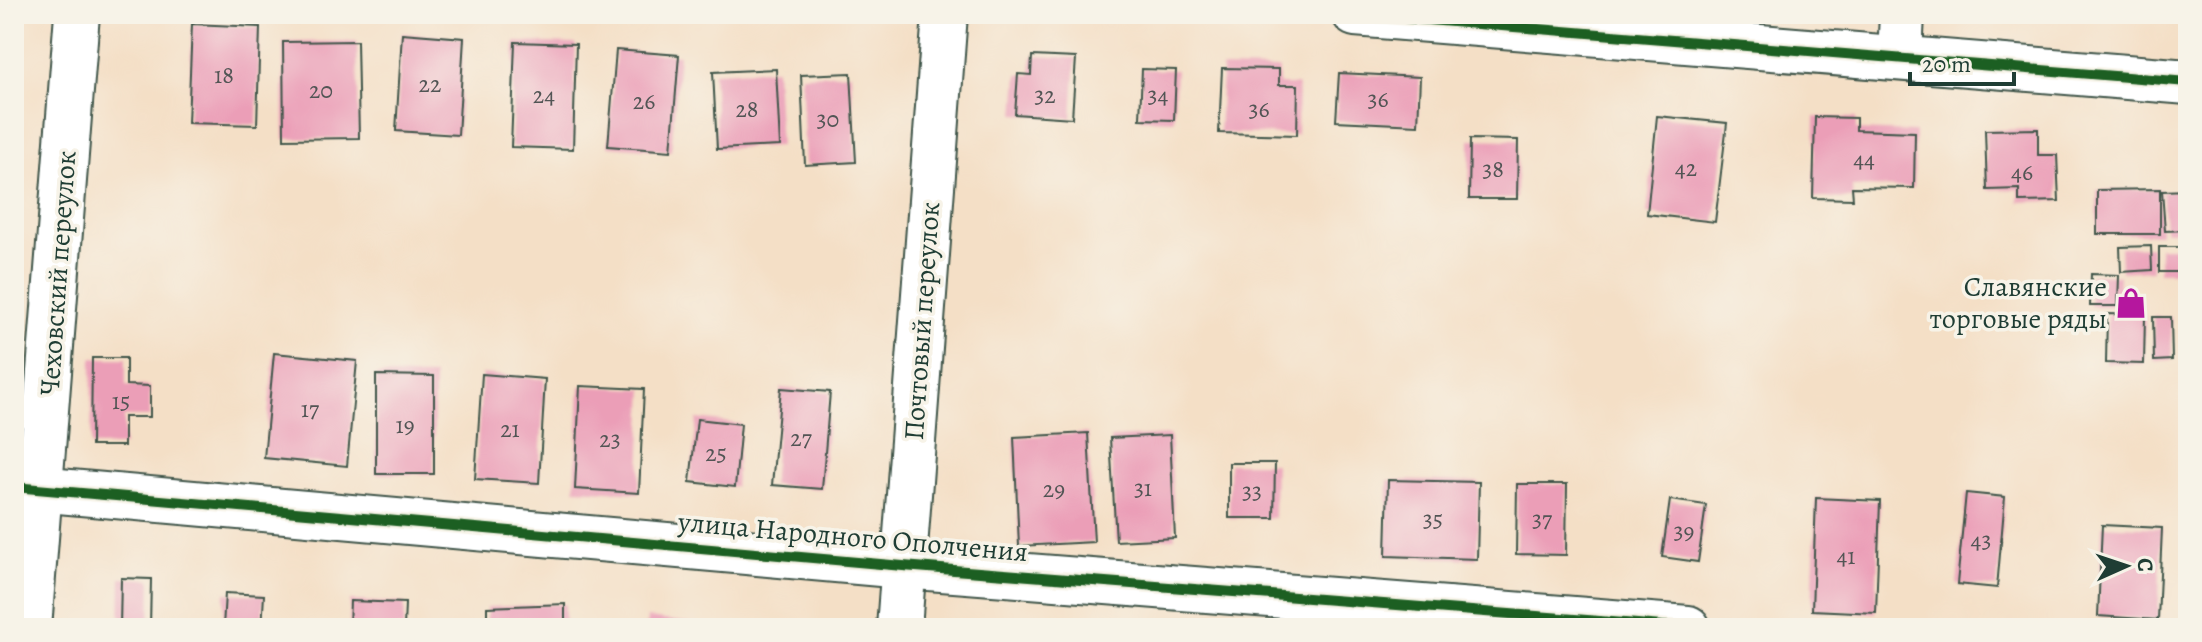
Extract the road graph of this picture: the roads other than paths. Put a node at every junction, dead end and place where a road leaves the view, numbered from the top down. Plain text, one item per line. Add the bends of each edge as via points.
1 (77, 14) edge
2 (945, 14) edge
3 (1355, 14) edge
4 (1902, 14) edge
5 (1900, 57) junction
6 (2188, 82) edge
7 (28, 488) edge
8 (903, 566) junction
9 (29, 628) edge
10 (899, 628) edge
11 (1688, 628) edge

1 - 7 street, Чеховский переулок
2 - 8 street, Почтовый переулок
3 - 5 street
4 - 5 street
5 - 6 street
7 - 8 street, улица Народного Ополчения
7 - 9 street, Чеховский переулок
8 - 10 street, Почтовый переулок
8 - 11 street, улица Народного Ополчения

